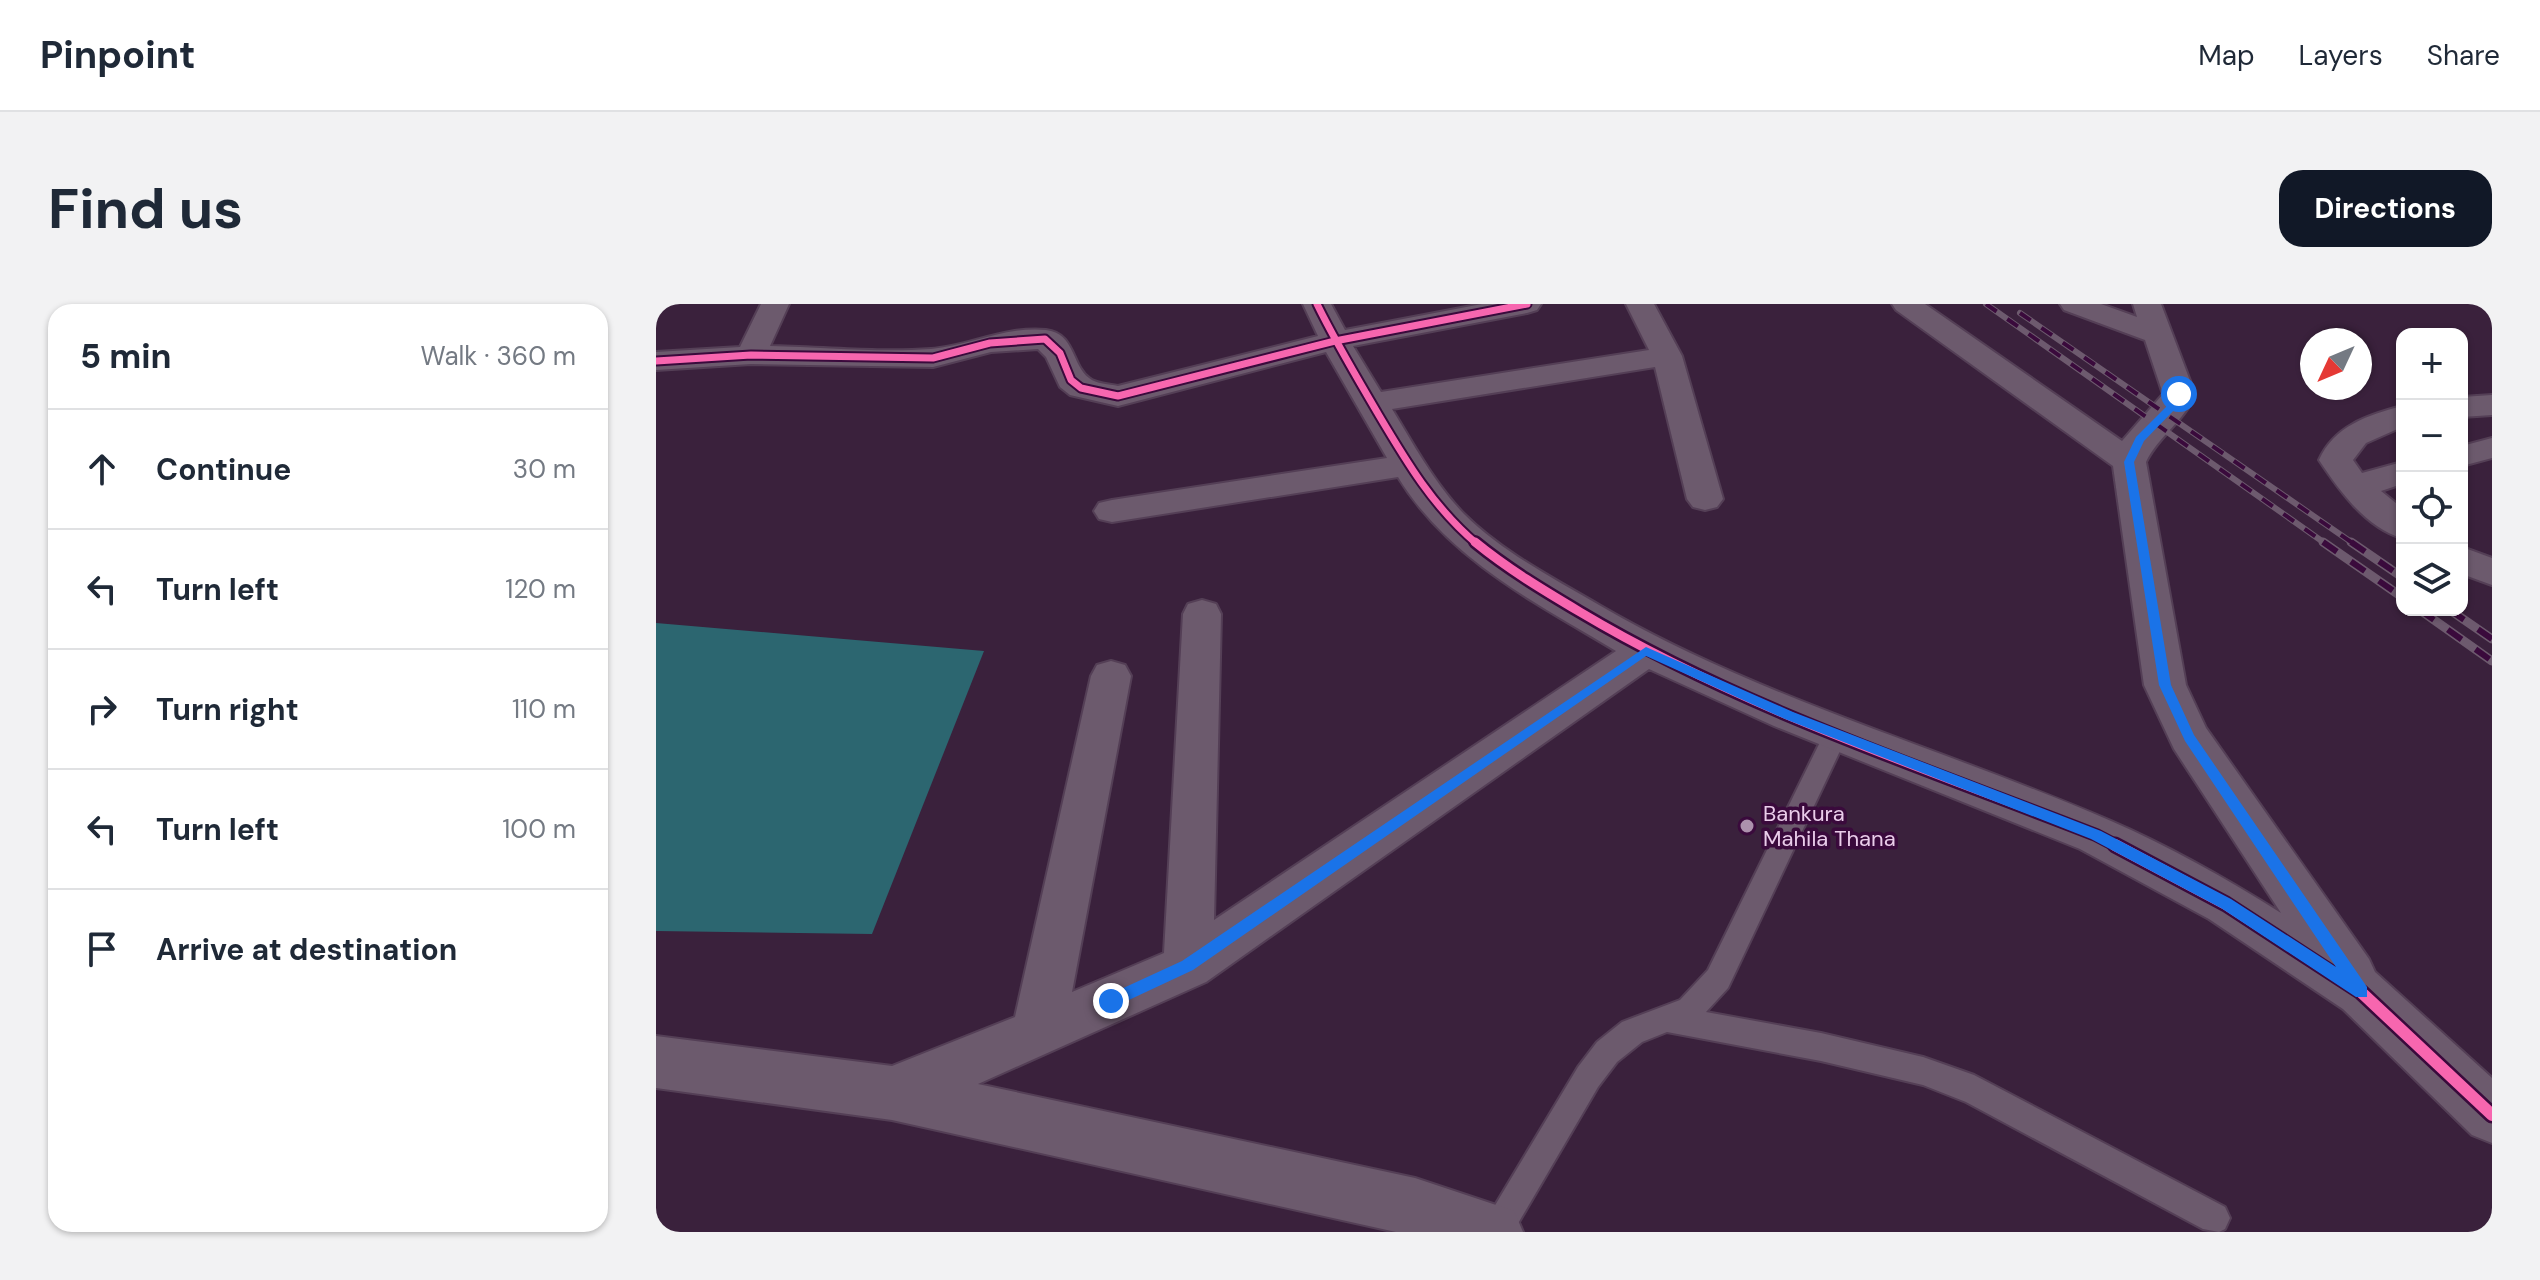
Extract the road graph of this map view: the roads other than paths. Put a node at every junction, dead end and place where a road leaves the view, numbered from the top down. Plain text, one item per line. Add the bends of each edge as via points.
1 (775, 304) edge
2 (1527, 304) edge
3 (1640, 304) edge
4 (1906, 304) edge
5 (2074, 304) edge
6 (2152, 319) edge
7 (1326, 323) edge
8 (751, 355) junction
9 (1667, 356) junction
10 (656, 361) edge
11 (1372, 403) junction
12 (2492, 405) edge
13 (2468, 407) edge
14 (2396, 418) edge
15 (2492, 448) edge
16 (2468, 454) edge
17 (2129, 462) junction
18 (1408, 465) junction
19 (2396, 475) edge
20 (2354, 487) junction
21 (1705, 499) dead end
22 (1112, 511) dead end
23 (2396, 521) edge
24 (2468, 562) edge
25 (2492, 572) edge
26 (1202, 614) dead end
27 (1646, 651) junction
28 (1111, 676) dead end
29 (1836, 734) junction
30 (1188, 966) junction
31 (2361, 992) junction
32 (1670, 1019) junction
33 (1038, 1033) junction
34 (656, 1062) edge
35 (892, 1093) junction
36 (2492, 1115) edge
37 (2214, 1218) dead end
38 (1494, 1232) edge

1 - 8 street
2 - 7 street
3 - 9 street
4 - 17 street
5 - 6 street
6 - 17 street via 2179,394 2140,439
7 - 8 street via 1118,396 1081,388 1045,339 990,343 933,358
7 - 11 street
8 - 10 street
9 - 11 street
9 - 21 street
11 - 18 street
12 - 13 street
14 - 20 street via 2364,430 2340,447 2336,460
15 - 16 street
17 - 31 street via 2165,685 2189,737
18 - 22 street
18 - 27 street via 1452,523 1507,568
19 - 20 street
20 - 23 street
24 - 25 street
26 - 30 street
27 - 29 street
27 - 30 street
28 - 33 street
29 - 31 street via 2096,835 2226,904
29 - 32 lane via 1718,979 1690,1009
30 - 33 street
31 - 36 street
32 - 37 lane via 1923,1071 1974,1090
32 - 38 lane via 1632,1032 1607,1052
33 - 35 street
34 - 35 street
35 - 38 street via 1415,1207

